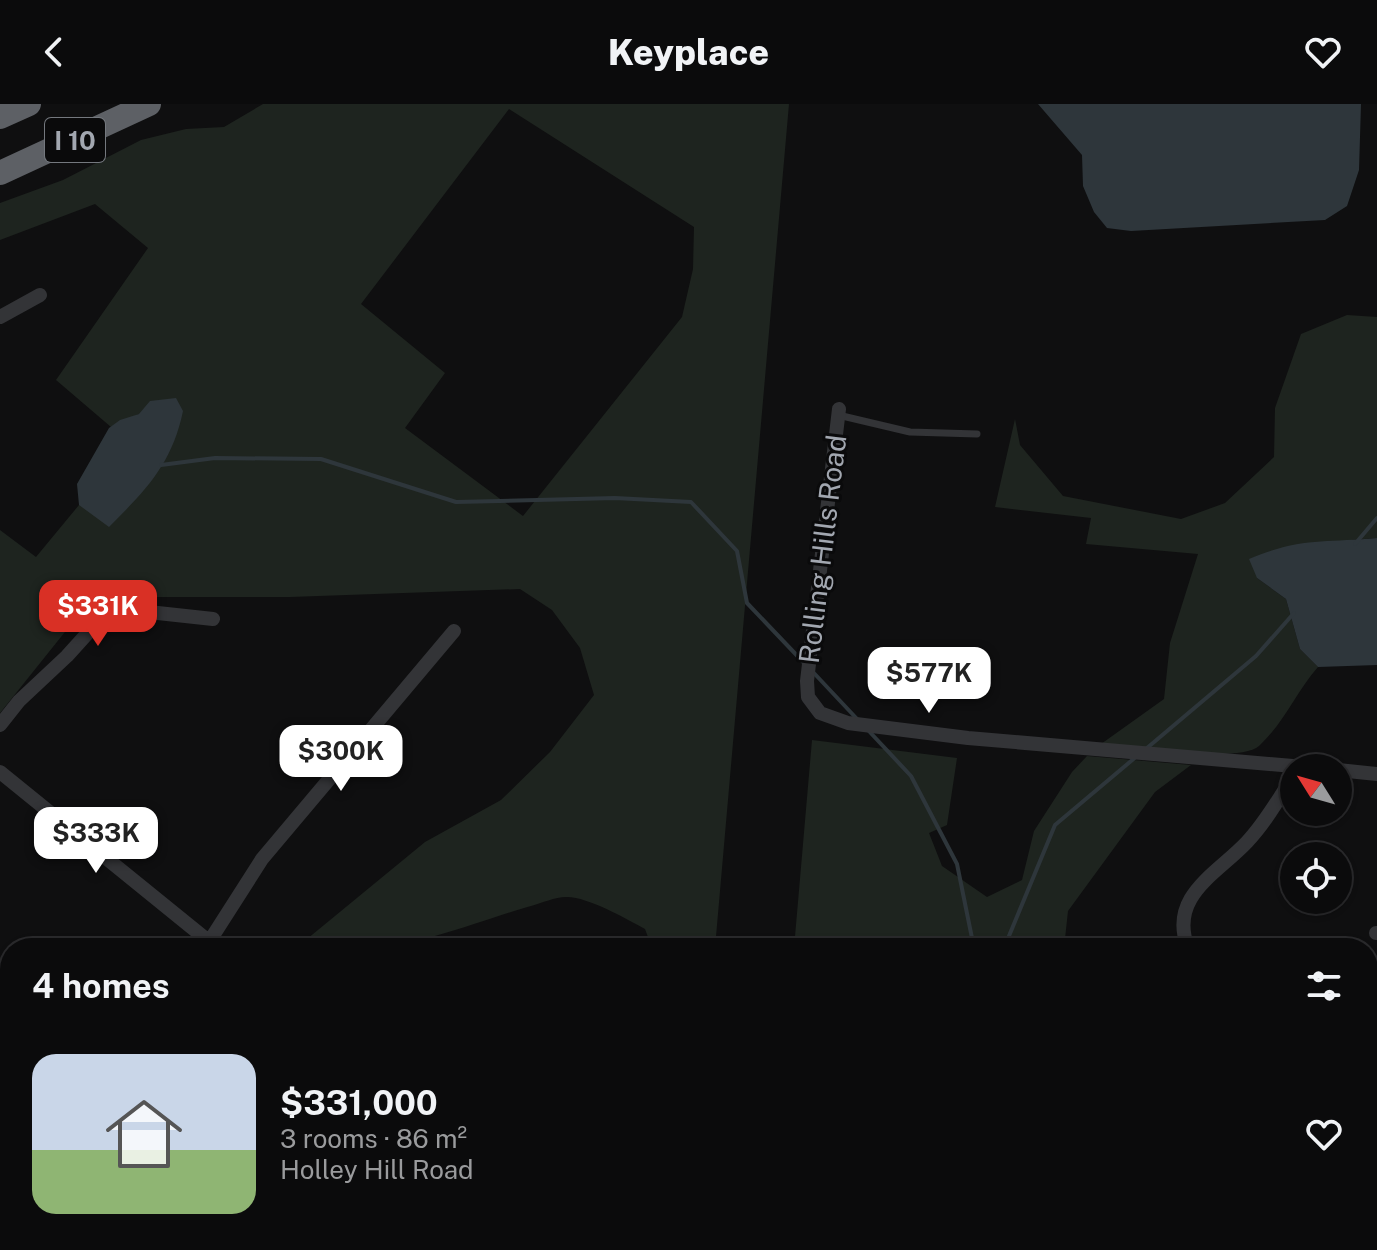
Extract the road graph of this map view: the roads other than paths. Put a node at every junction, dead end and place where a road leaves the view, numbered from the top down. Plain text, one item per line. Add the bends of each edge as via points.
1 (29, 104) edge
2 (149, 104) edge
3 (0, 117) edge
4 (0, 173) edge
5 (40, 295) dead end
6 (0, 317) edge
7 (838, 412) joint
8 (977, 434) dead end
9 (213, 619) dead end
10 (454, 631) dead end
11 (0, 725) edge
12 (1280, 768) edge
13 (1352, 771) edge
14 (0, 772) edge
15 (1377, 774) edge
16 (1280, 794) edge
17 (204, 938) edge
18 (217, 938) edge
19 (1187, 938) edge

1 - 3 highway, I 10
2 - 4 highway, I 10
5 - 6 street
7 - 8 lane via 910,432
7 - 12 street, Rolling Hills Road via 807,681 808,697 820,713 848,723 968,738
9 - 11 street via 121,609 104,615
10 - 18 street via 262,859
13 - 15 street
14 - 17 street
16 - 19 street via 1245,844 1195,890 1184,921

